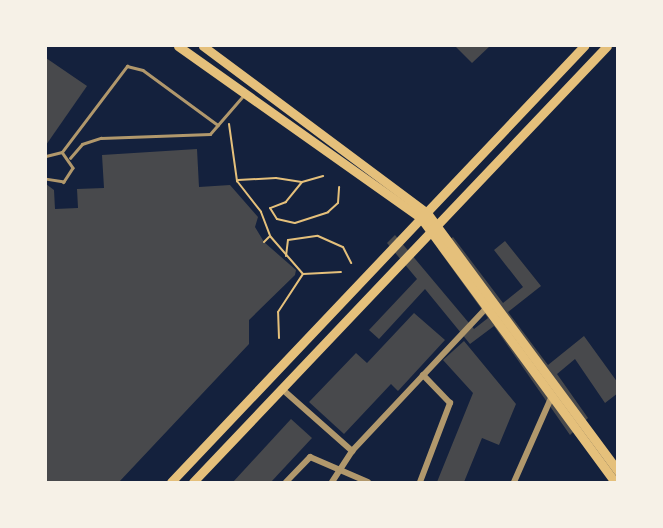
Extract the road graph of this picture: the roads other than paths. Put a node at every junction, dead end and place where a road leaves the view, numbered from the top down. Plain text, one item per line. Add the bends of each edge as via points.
1 (178, 46) edge
2 (203, 46) edge
3 (584, 46) edge
4 (607, 46) edge
5 (245, 93) junction
6 (218, 125) junction
7 (62, 152) junction
8 (46, 156) edge
9 (70, 158) junction
10 (46, 179) edge
11 (424, 215) junction
12 (435, 229) junction
13 (488, 306) junction
14 (423, 375) junction
15 (282, 389) junction
16 (552, 396) junction
17 (352, 452) junction
18 (338, 469) junction
19 (618, 471) edge
20 (171, 482) edge
21 (193, 482) edge
22 (286, 482) edge
23 (332, 482) edge
24 (368, 482) edge
25 (420, 482) edge
26 (514, 482) edge
27 (615, 482) edge

1 - 5 main road
2 - 11 main road
3 - 11 main road
4 - 12 main road
5 - 6 lane
5 - 11 main road
6 - 7 lane via 143,70 127,66
6 - 9 lane via 196,137 101,138 82,144
7 - 8 lane
7 - 9 lane
9 - 10 lane via 73,169 69,179 59,184
11 - 12 main road
11 - 20 main road
12 - 13 main road
12 - 15 main road
12 - 19 main road
13 - 14 street
13 - 16 main road
14 - 17 street
14 - 25 street via 450,403
15 - 17 street
15 - 21 main road
16 - 26 street
16 - 27 main road
17 - 18 street
18 - 22 street via 310,457
18 - 23 street
18 - 24 street

